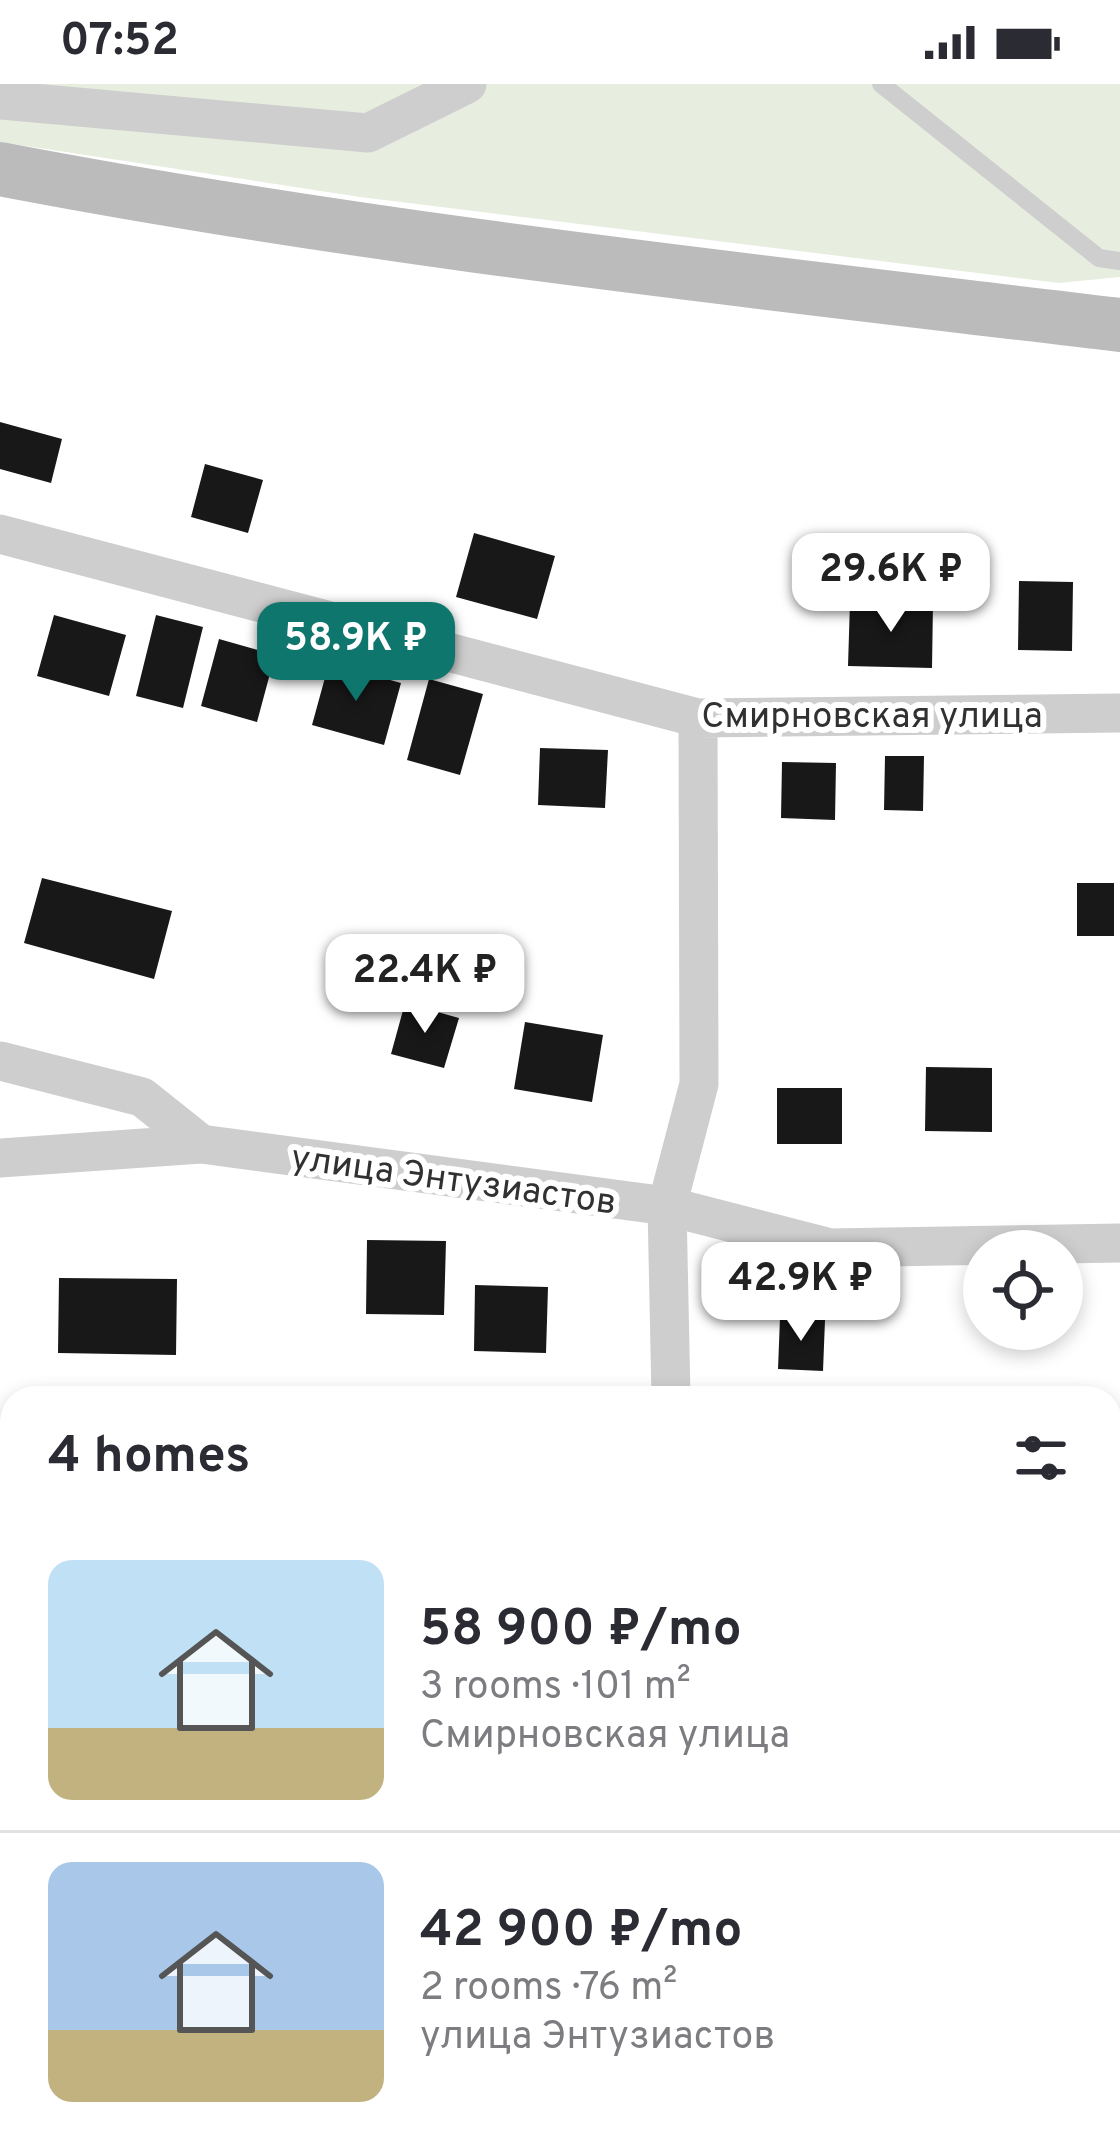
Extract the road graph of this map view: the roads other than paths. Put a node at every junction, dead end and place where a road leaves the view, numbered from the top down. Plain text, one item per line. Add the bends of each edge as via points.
1 (467, 84) edge
2 (880, 84) edge
3 (0, 100) edge
4 (0, 170) edge
5 (1120, 260) edge
6 (1120, 325) edge
7 (0, 534) edge
8 (1120, 713) edge
9 (698, 718) junction
10 (0, 1061) edge
11 (201, 1144) junction
12 (0, 1158) edge
13 (667, 1206) junction
14 (1120, 1243) edge
15 (671, 1386) edge

1 - 3 street via 368,133
2 - 5 lane via 1099,258
4 - 6 main road via 641,267
7 - 9 street, Смирновская улица
8 - 9 street, Смирновская улица
9 - 13 street via 699,1084
10 - 11 street via 142,1097
11 - 12 street, улица Энтузиастов
11 - 13 street, улица Энтузиастов
13 - 14 street, улица Энтузиастов via 830,1248
13 - 15 street

